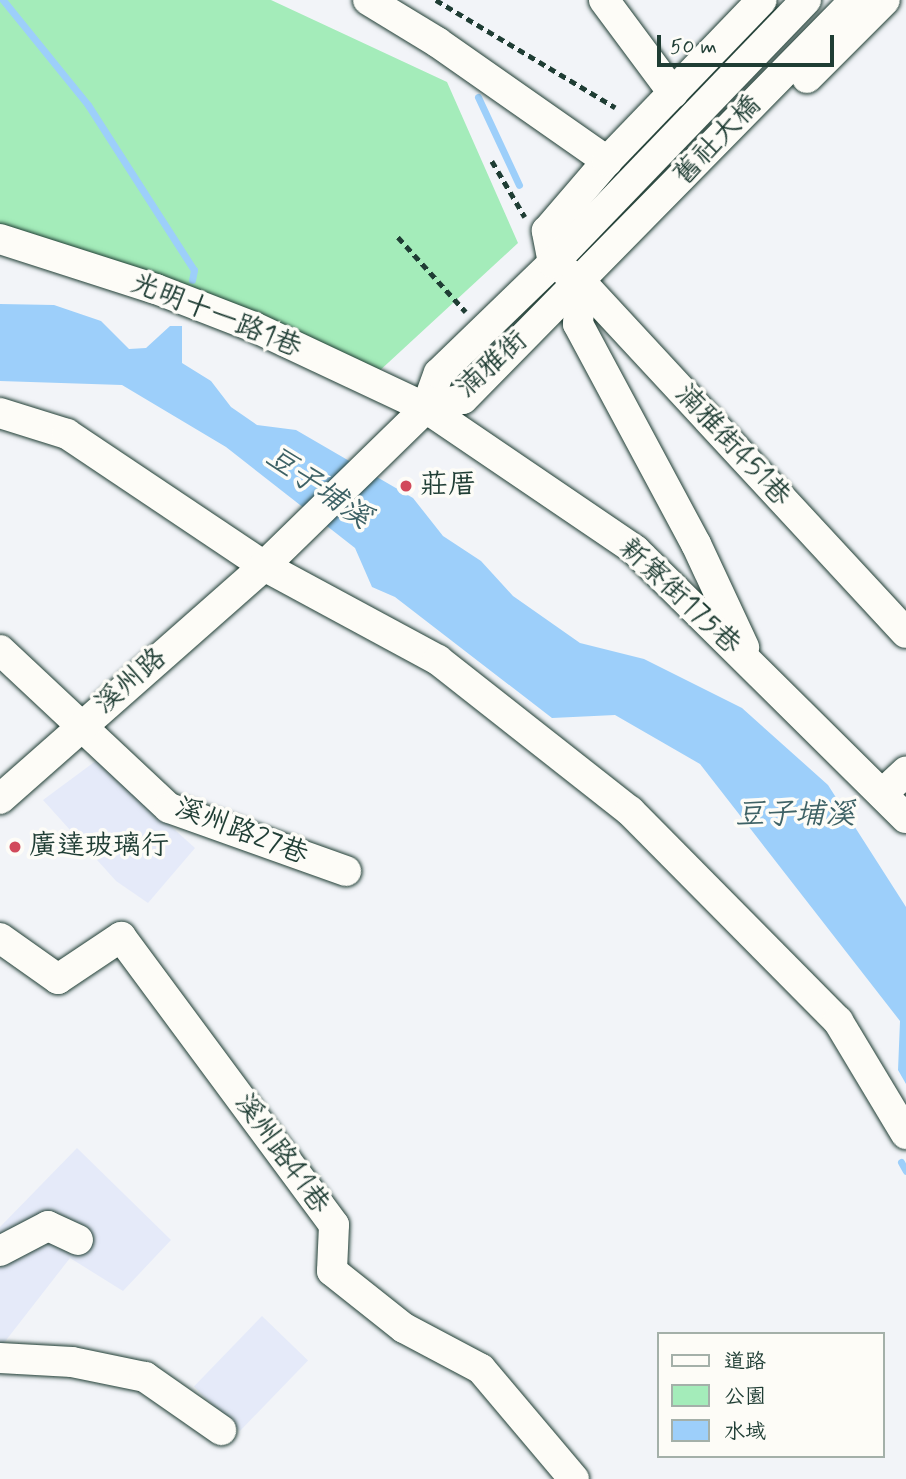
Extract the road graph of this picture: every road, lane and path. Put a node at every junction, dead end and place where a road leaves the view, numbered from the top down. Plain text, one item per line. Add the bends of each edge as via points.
1 (368, 0) edge
2 (436, 0) edge
3 (604, 0) edge
4 (762, 0) edge
5 (806, 0) edge
6 (855, 0) edge
7 (884, 0) edge
8 (673, 93) junction
9 (615, 107) dead end
10 (492, 161) dead end
11 (607, 161) junction
12 (398, 237) dead end
13 (0, 239) edge
14 (553, 263) junction
15 (581, 282) junction
16 (484, 330) junction
17 (426, 408) junction
18 (0, 413) edge
19 (264, 566) junction
20 (906, 633) edge
21 (0, 650) edge
22 (754, 667) junction
23 (83, 723) junction
24 (906, 772) edge
25 (882, 794) junction
26 (0, 799) edge
27 (906, 818) edge
28 (346, 871) dead end
29 (0, 939) edge
30 (906, 1134) edge
31 (78, 1240) dead end
32 (0, 1251) edge
33 (0, 1358) edge
34 (221, 1430) dead end
35 (575, 1479) edge

1 - 11 street via 438,42
2 - 9 path
3 - 8 street
4 - 8 street
5 - 14 street, 舊社大橋
6 - 15 street, 舊社大橋
7 - 15 street via 605,283
8 - 11 street
10 - 14 path
11 - 14 street via 547,231
12 - 16 path
13 - 17 street, 光明十一路1巷 via 156,289 254,327
14 - 15 street, 湳雅街451巷
14 - 16 street, 湳雅街
15 - 17 street, 湳雅街 via 463,399
15 - 20 street, 湳雅街451巷
15 - 22 street via 578,324 696,544
16 - 17 street, 湳雅街 via 439,373
17 - 19 street, 溪州路
17 - 22 street, 新寮街175巷 via 635,550
18 - 19 street via 67,434
19 - 23 street, 溪州路
19 - 30 street via 438,660 630,811 838,1021
21 - 23 street, 溪州路27巷
22 - 25 street, 新寮街175巷
23 - 26 street, 溪州路
23 - 28 street, 溪州路27巷 via 169,808
24 - 25 street
25 - 27 street, 新寮街175巷
29 - 35 street, 溪州路41巷 via 58,979 121,937 334,1225 332,1271 404,1328 481,1368
31 - 32 street via 48,1226
33 - 34 street via 72,1362 145,1377

